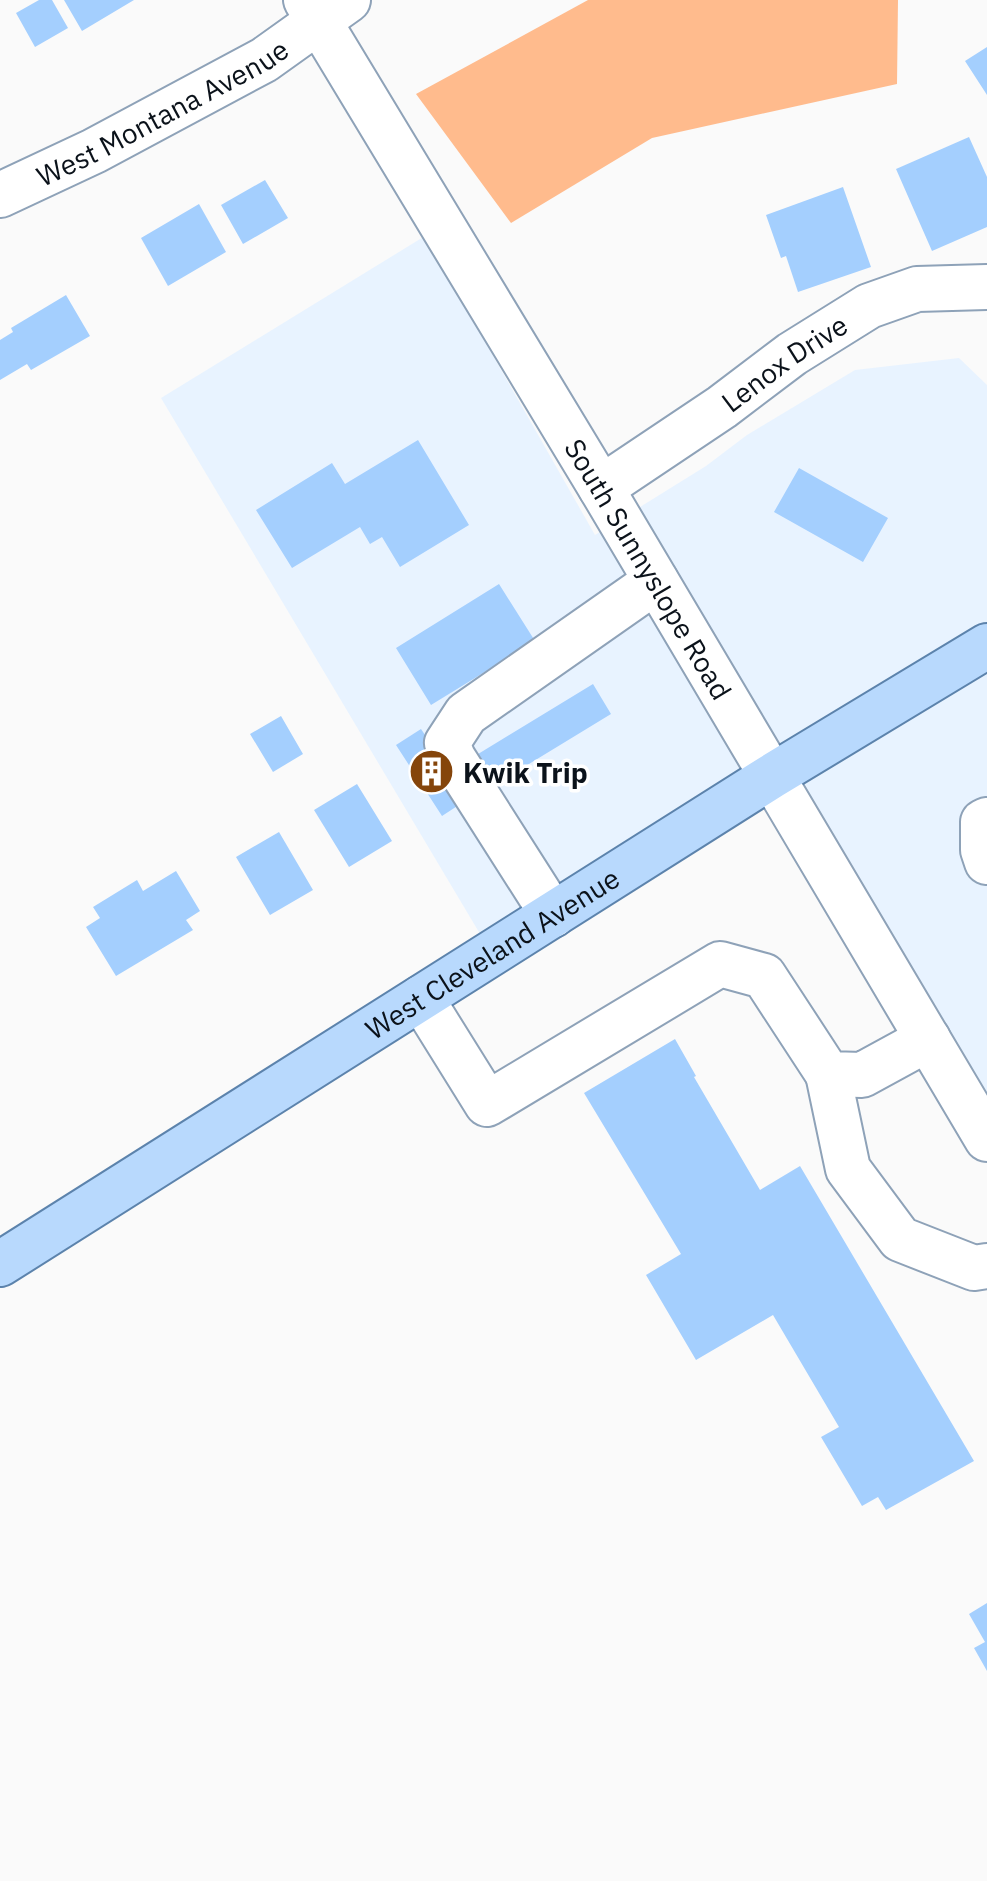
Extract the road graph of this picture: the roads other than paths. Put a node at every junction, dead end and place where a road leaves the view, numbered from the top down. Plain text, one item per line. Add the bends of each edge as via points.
1 (324, 7) edge
2 (0, 195) edge
3 (987, 287) edge
4 (601, 488) junction
5 (656, 581) junction
6 (987, 646) edge
7 (772, 776) junction
8 (553, 915) junction
9 (421, 998) junction
10 (928, 1039) junction
11 (828, 1074) junction
12 (972, 1077) edge
13 (987, 1139) edge
14 (0, 1264) edge
15 (987, 1266) edge

1 - 2 street, West Montana Avenue via 264,60
1 - 4 street, South Sunnyslope Road
3 - 4 street, Lenox Drive via 917,289 869,306
4 - 5 street, South Sunnyslope Road
5 - 7 street, South Sunnyslope Road
5 - 8 street via 466,714 447,743
6 - 7 main road, West Cleveland Avenue
7 - 8 main road, West Cleveland Avenue
7 - 10 street, South Sunnyslope Road
8 - 9 main road, West Cleveland Avenue
9 - 11 street via 487,1104 720,964 764,976
9 - 14 main road, West Cleveland Avenue
10 - 11 street via 862,1075
10 - 12 street, South Sunnyslope Road
11 - 15 street via 848,1169 900,1239 974,1268
12 - 13 street, South Sunnyslope Road

